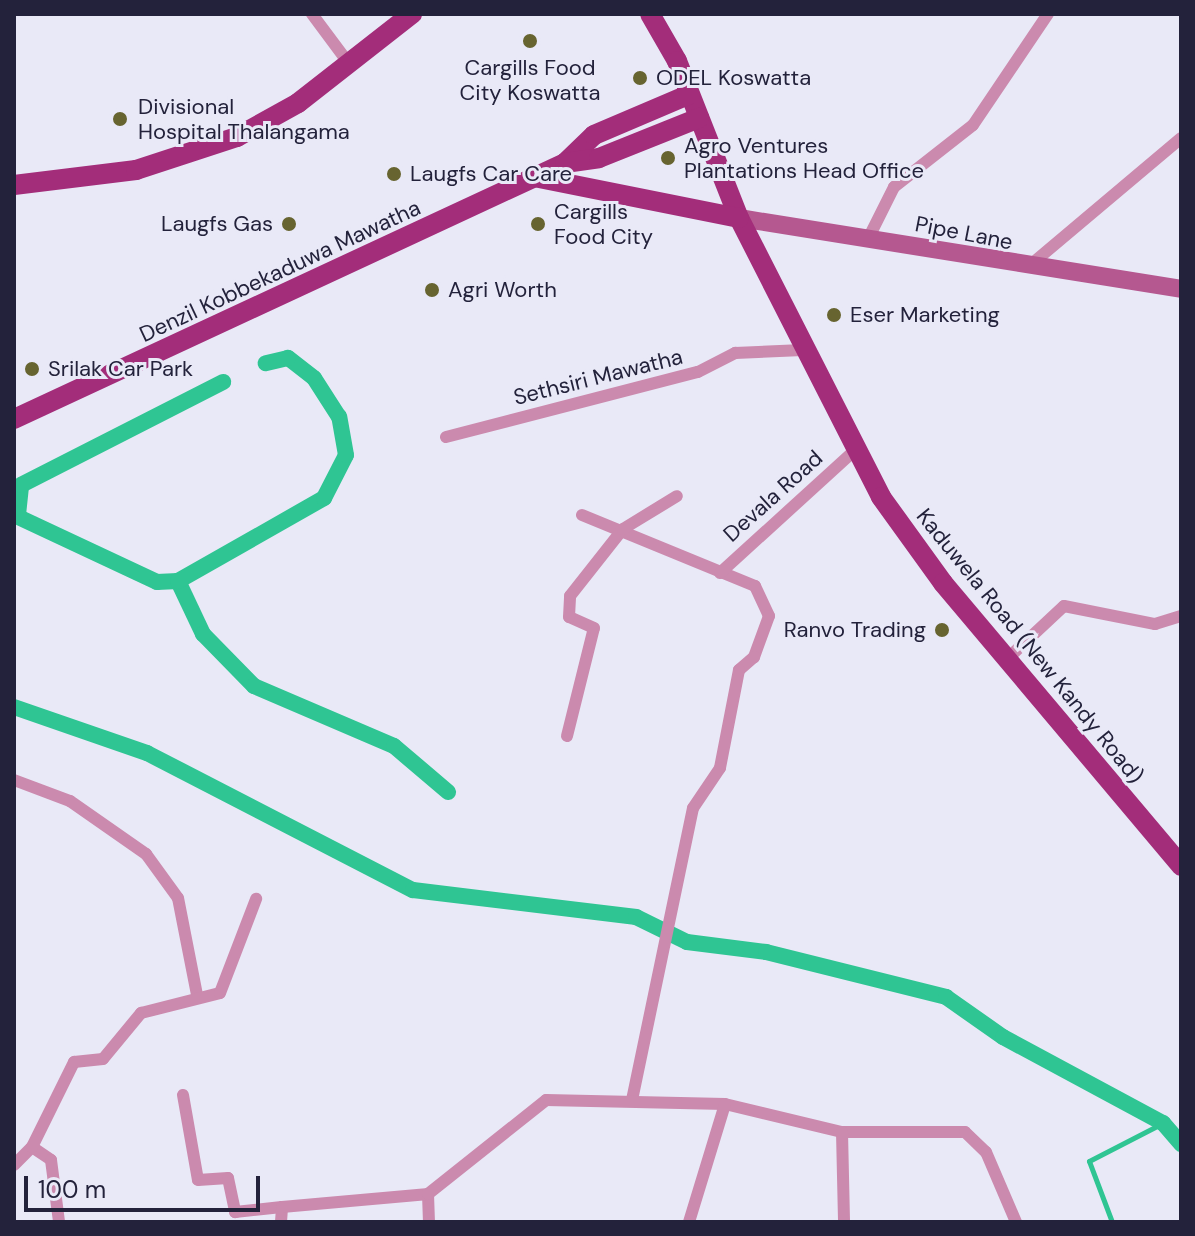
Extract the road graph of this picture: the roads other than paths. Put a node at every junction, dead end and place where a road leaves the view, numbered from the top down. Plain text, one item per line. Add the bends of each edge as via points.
1 (312, 14) edge
2 (412, 14) edge
3 (650, 14) edge
4 (658, 14) edge
5 (1048, 14) edge
6 (664, 35) junction
7 (350, 65) junction
8 (690, 94) junction
9 (699, 118) junction
10 (1181, 138) edge
11 (565, 163) junction
12 (534, 177) junction
13 (14, 185) edge
14 (739, 218) junction
15 (868, 239) junction
16 (1026, 269) junction
17 (1181, 289) edge
18 (803, 350) junction
19 (14, 419) edge
20 (446, 437) dead end
21 (854, 451) junction
22 (677, 496) dead end
23 (582, 515) dead end
24 (623, 529) junction
25 (720, 573) junction
26 (1181, 616) edge
27 (1006, 660) junction
28 (567, 736) dead end
29 (14, 780) edge
30 (1181, 866) edge
31 (256, 899) dead end
32 (197, 995) junction
33 (183, 1095) dead end
34 (632, 1100) junction
35 (725, 1104) junction
36 (842, 1132) junction
37 (32, 1147) junction
38 (14, 1165) edge
39 (428, 1194) junction
40 (282, 1207) junction
41 (59, 1222) edge
42 (281, 1222) edge
43 (429, 1222) edge
44 (689, 1222) edge
45 (844, 1222) edge
46 (1016, 1222) edge

1 - 7 street
2 - 7 main road
3 - 6 main road, Kaduwela Road (New Kandy Road)
4 - 6 street
5 - 15 street via 973,125 894,187
6 - 8 main road, Kaduwela Road (New Kandy Road)
7 - 13 main road via 266,122 202,152 105,176
8 - 9 main road, Kaduwela Road (New Kandy Road)
8 - 11 main road, Denzil Kobbekaduwa Mawatha via 594,135
9 - 11 main road, Denzil Kobbekaduwa Mawatha via 599,158
9 - 14 main road, Kaduwela Road (New Kandy Road)
10 - 16 street
11 - 12 main road, Denzil Kobbekaduwa Mawatha
12 - 14 main road
12 - 19 main road, Denzil Kobbekaduwa Mawatha
14 - 15 street, Pipe Lane
14 - 18 main road, Kaduwela Road (New Kandy Road)
15 - 16 street, Pipe Lane
16 - 17 street, Pipe Lane
18 - 20 street, Sethsiri Mawatha via 735,353 698,372
18 - 21 main road, Kaduwela Road (New Kandy Road)
21 - 25 street, Devala Road
21 - 27 main road, Kaduwela Road (New Kandy Road) via 906,536
22 - 24 street
23 - 24 street
24 - 25 street
24 - 28 street via 570,596 569,617 594,628
25 - 34 street via 755,586 769,616 754,657 739,670 720,768 693,808
26 - 27 street via 1155,624 1064,606
27 - 30 main road, Kaduwela Road (New Kandy Road)
29 - 32 street via 70,801 146,854 178,898
31 - 32 street via 226,986
32 - 37 street via 141,1013 103,1059 74,1062
33 - 40 street via 198,1180 228,1178 235,1212
34 - 35 street
34 - 39 street via 546,1100
35 - 36 street
35 - 44 street
36 - 45 street
36 - 46 street via 965,1132 986,1152
37 - 38 street
37 - 41 street via 51,1160
39 - 40 street
39 - 43 street
40 - 42 street

